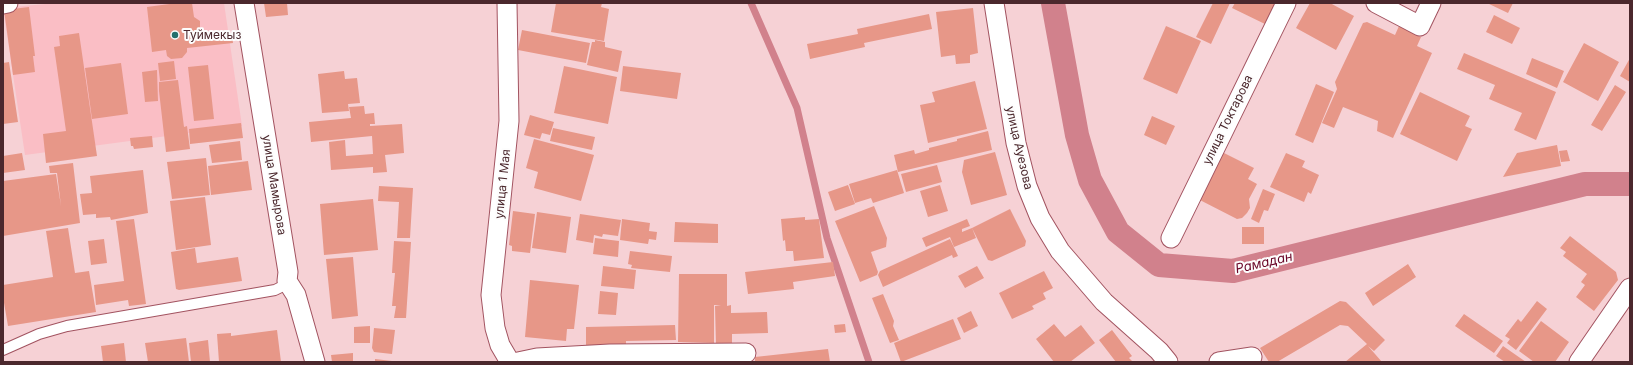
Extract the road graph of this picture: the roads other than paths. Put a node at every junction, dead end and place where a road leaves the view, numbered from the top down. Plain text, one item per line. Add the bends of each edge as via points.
1 (8, 3) edge
2 (244, 3) edge
3 (507, 3) edge
4 (994, 3) edge
5 (1286, 3) edge
6 (1376, 3) edge
7 (1431, 3) edge
8 (3, 4) edge
9 (1171, 238) dead end
10 (287, 281) junction
11 (1630, 288) edge
12 (3, 350) edge
13 (746, 353) dead end
14 (1252, 357) dead end
15 (315, 362) edge
16 (510, 362) edge
17 (518, 362) edge
18 (1168, 362) edge
19 (1219, 362) edge
20 (1579, 362) edge

1 - 8 street
2 - 10 street, улица Мамырова via 288,272
3 - 16 street, улица 1 Мая via 509,121 491,295 500,346
4 - 18 street, улица Ауезова via 1016,143 1027,186 1040,218 1060,251 1104,302
5 - 9 street, улица Токтарова
6 - 7 street via 1420,26
10 - 12 lane via 275,290 67,326
10 - 15 street, улица Мамырова via 296,295
11 - 20 street
13 - 17 street via 610,354 537,358
14 - 19 street

